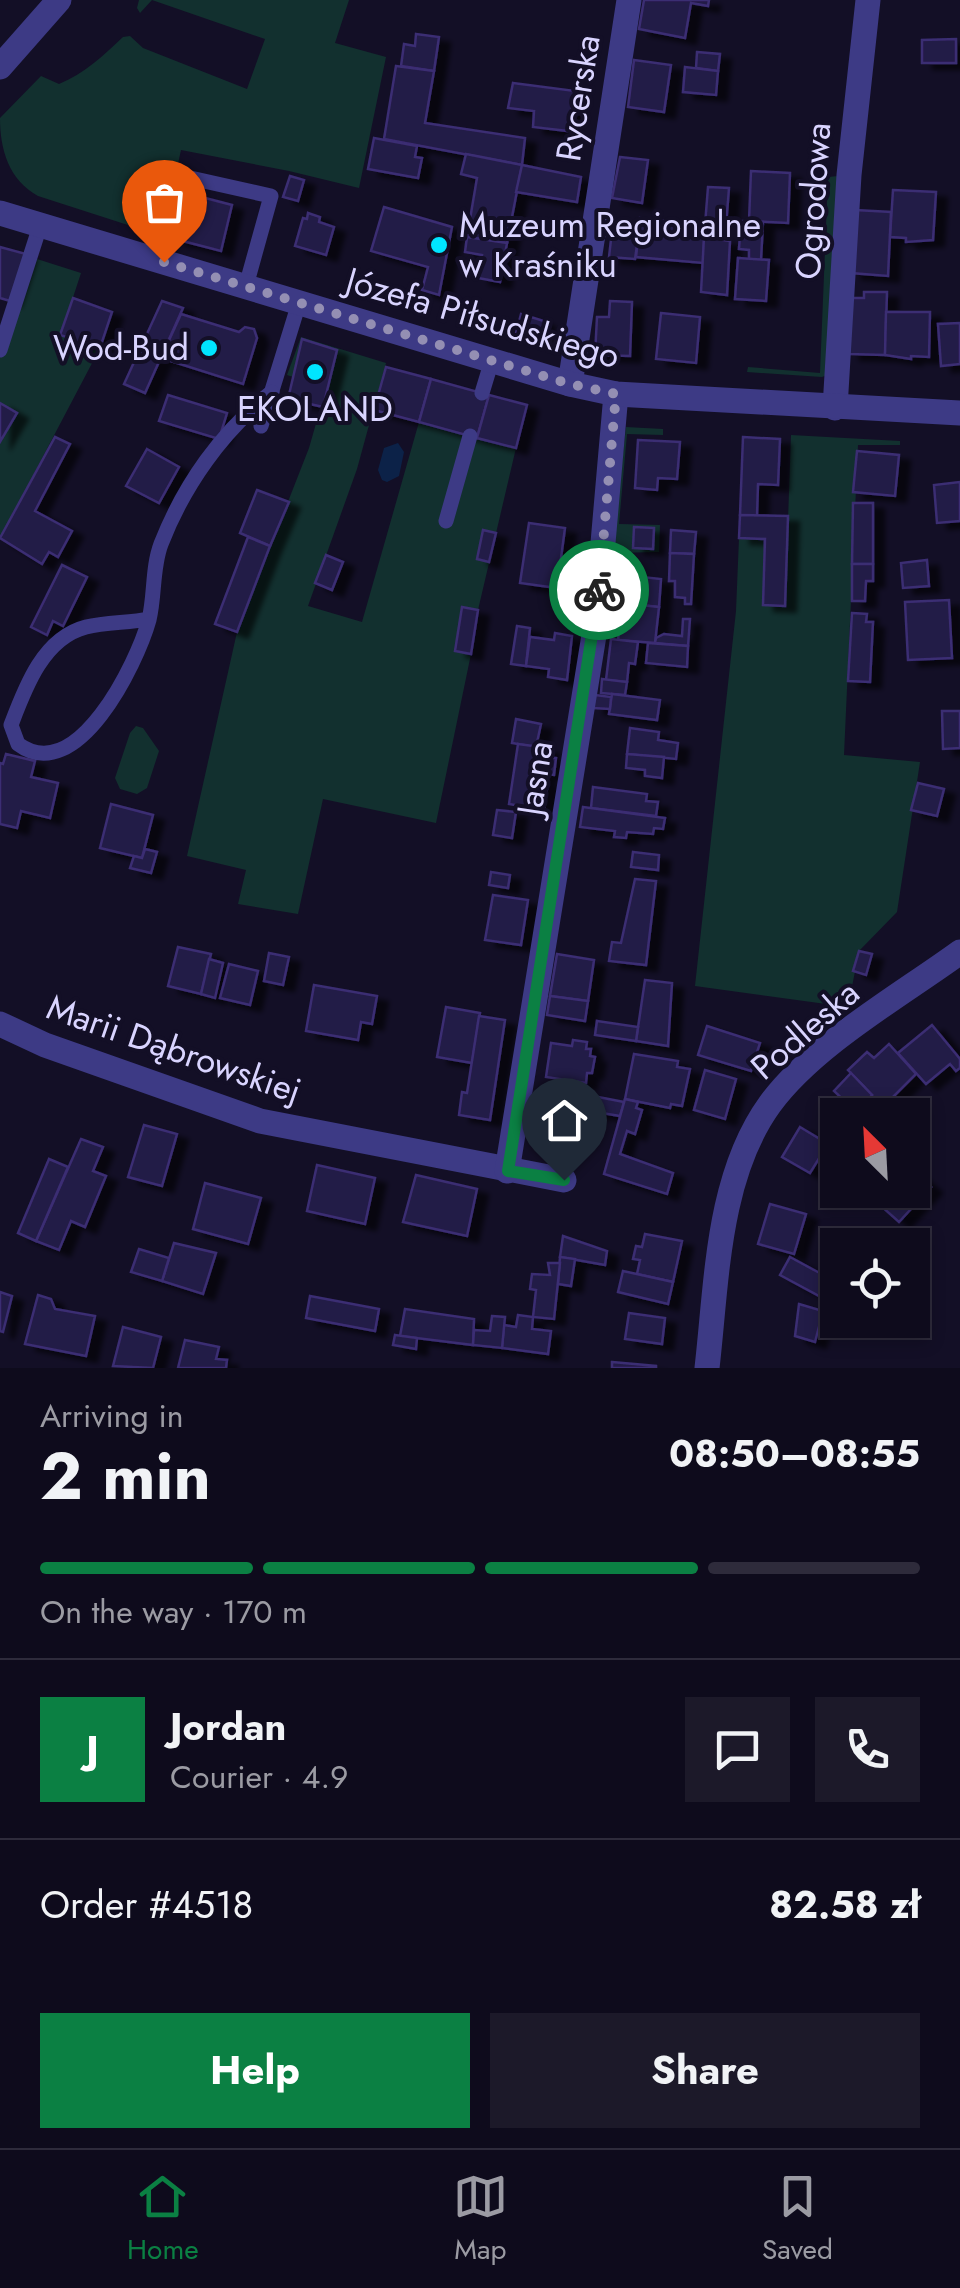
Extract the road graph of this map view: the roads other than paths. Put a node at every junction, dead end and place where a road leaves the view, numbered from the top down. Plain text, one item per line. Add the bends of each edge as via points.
1 (60, 0) edge
2 (629, 0) edge
3 (868, 0) edge
4 (0, 67) edge
5 (0, 213) edge
6 (40, 226) junction
7 (160, 261) junction
8 (246, 286) junction
9 (299, 303) junction
10 (0, 350) edge
11 (492, 360) junction
12 (570, 384) junction
13 (272, 392) junction
14 (482, 393) dead end
15 (616, 394) junction
16 (835, 408) junction
17 (959, 414) edge
18 (261, 426) dead end
19 (470, 436) dead end
20 (446, 521) dead end
21 (149, 619) junction
22 (960, 952) edge
23 (0, 1024) edge
24 (508, 1171) junction
25 (564, 1180) dead end
26 (708, 1368) edge

1 - 4 street
2 - 12 street, Rycerska
3 - 16 street, Ogrodowa
5 - 6 street, Józefa Piłsudskiego
6 - 7 street, Józefa Piłsudskiego
6 - 10 lane
7 - 8 street, Józefa Piłsudskiego
7 - 8 lane via 186,177 271,196
8 - 9 street, Józefa Piłsudskiego
9 - 11 street, Józefa Piłsudskiego
9 - 13 lane
11 - 12 street, Józefa Piłsudskiego
11 - 14 lane
12 - 15 street, Józefa Piłsudskiego
13 - 18 lane
13 - 21 lane via 209,443 160,546
15 - 16 street, Józefa Piłsudskiego
15 - 24 street, Jasna via 596,622
16 - 17 street, Józefa Piłsudskiego
19 - 20 lane
21 - 21 lane via 116,698 83,734 46,754 18,744 11,725 47,654 84,628
22 - 26 street, Podleska via 800,1071 756,1127 724,1224
23 - 24 street, Marii Dąbrowskiej via 260,1121
24 - 25 street, Marii Dąbrowskiej

